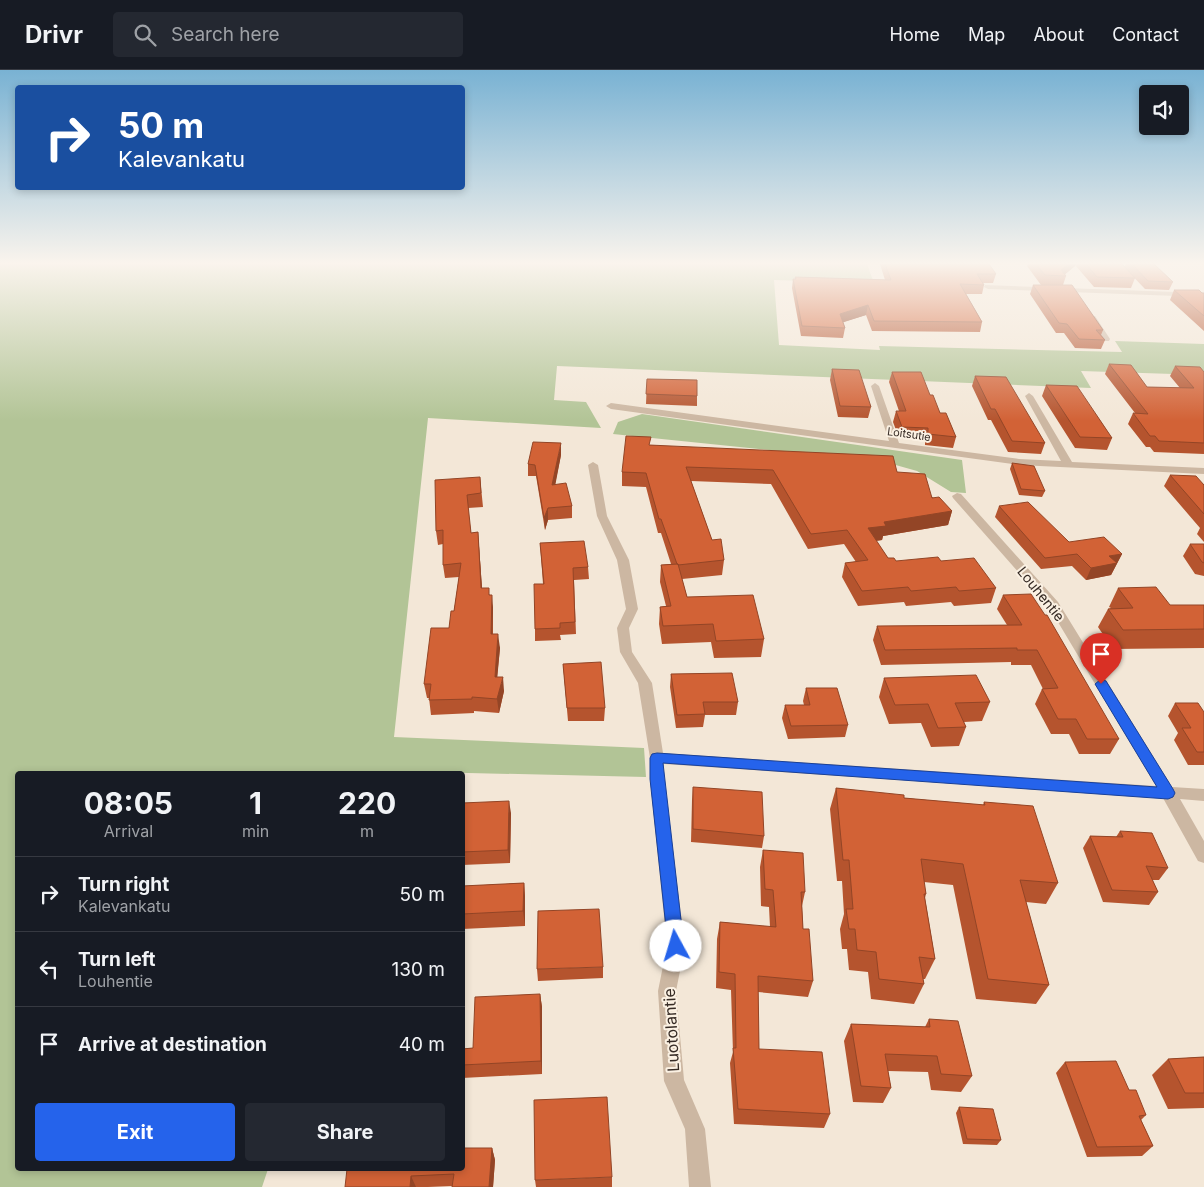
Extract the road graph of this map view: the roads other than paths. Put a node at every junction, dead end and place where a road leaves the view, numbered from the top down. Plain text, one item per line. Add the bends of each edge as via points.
1 (1090, 316) edge
2 (1106, 339) edge
3 (875, 386) dead end
4 (1029, 396) dead end
5 (612, 406) dead end
6 (895, 445) junction
7 (1068, 464) junction
8 (593, 465) dead end
9 (1204, 471) edge
10 (957, 496) dead end
11 (657, 758) junction
12 (1168, 793) junction
13 (1204, 795) edge
14 (1204, 856) edge
15 (700, 1187) edge

1 - 2 street
3 - 6 street
4 - 7 street
5 - 6 street, Loitsutie
6 - 7 street, Loitsutie via 1018,462
7 - 9 street, Loitsutie
8 - 11 street, Luotolantie via 602,516 623,560 632,609 623,628 626,652 645,683
10 - 12 street, Louhentie via 1054,605
11 - 12 street
11 - 15 street, Luotolantie via 676,946 667,990 674,1081 695,1129
12 - 13 street
12 - 14 street, Louhentie

